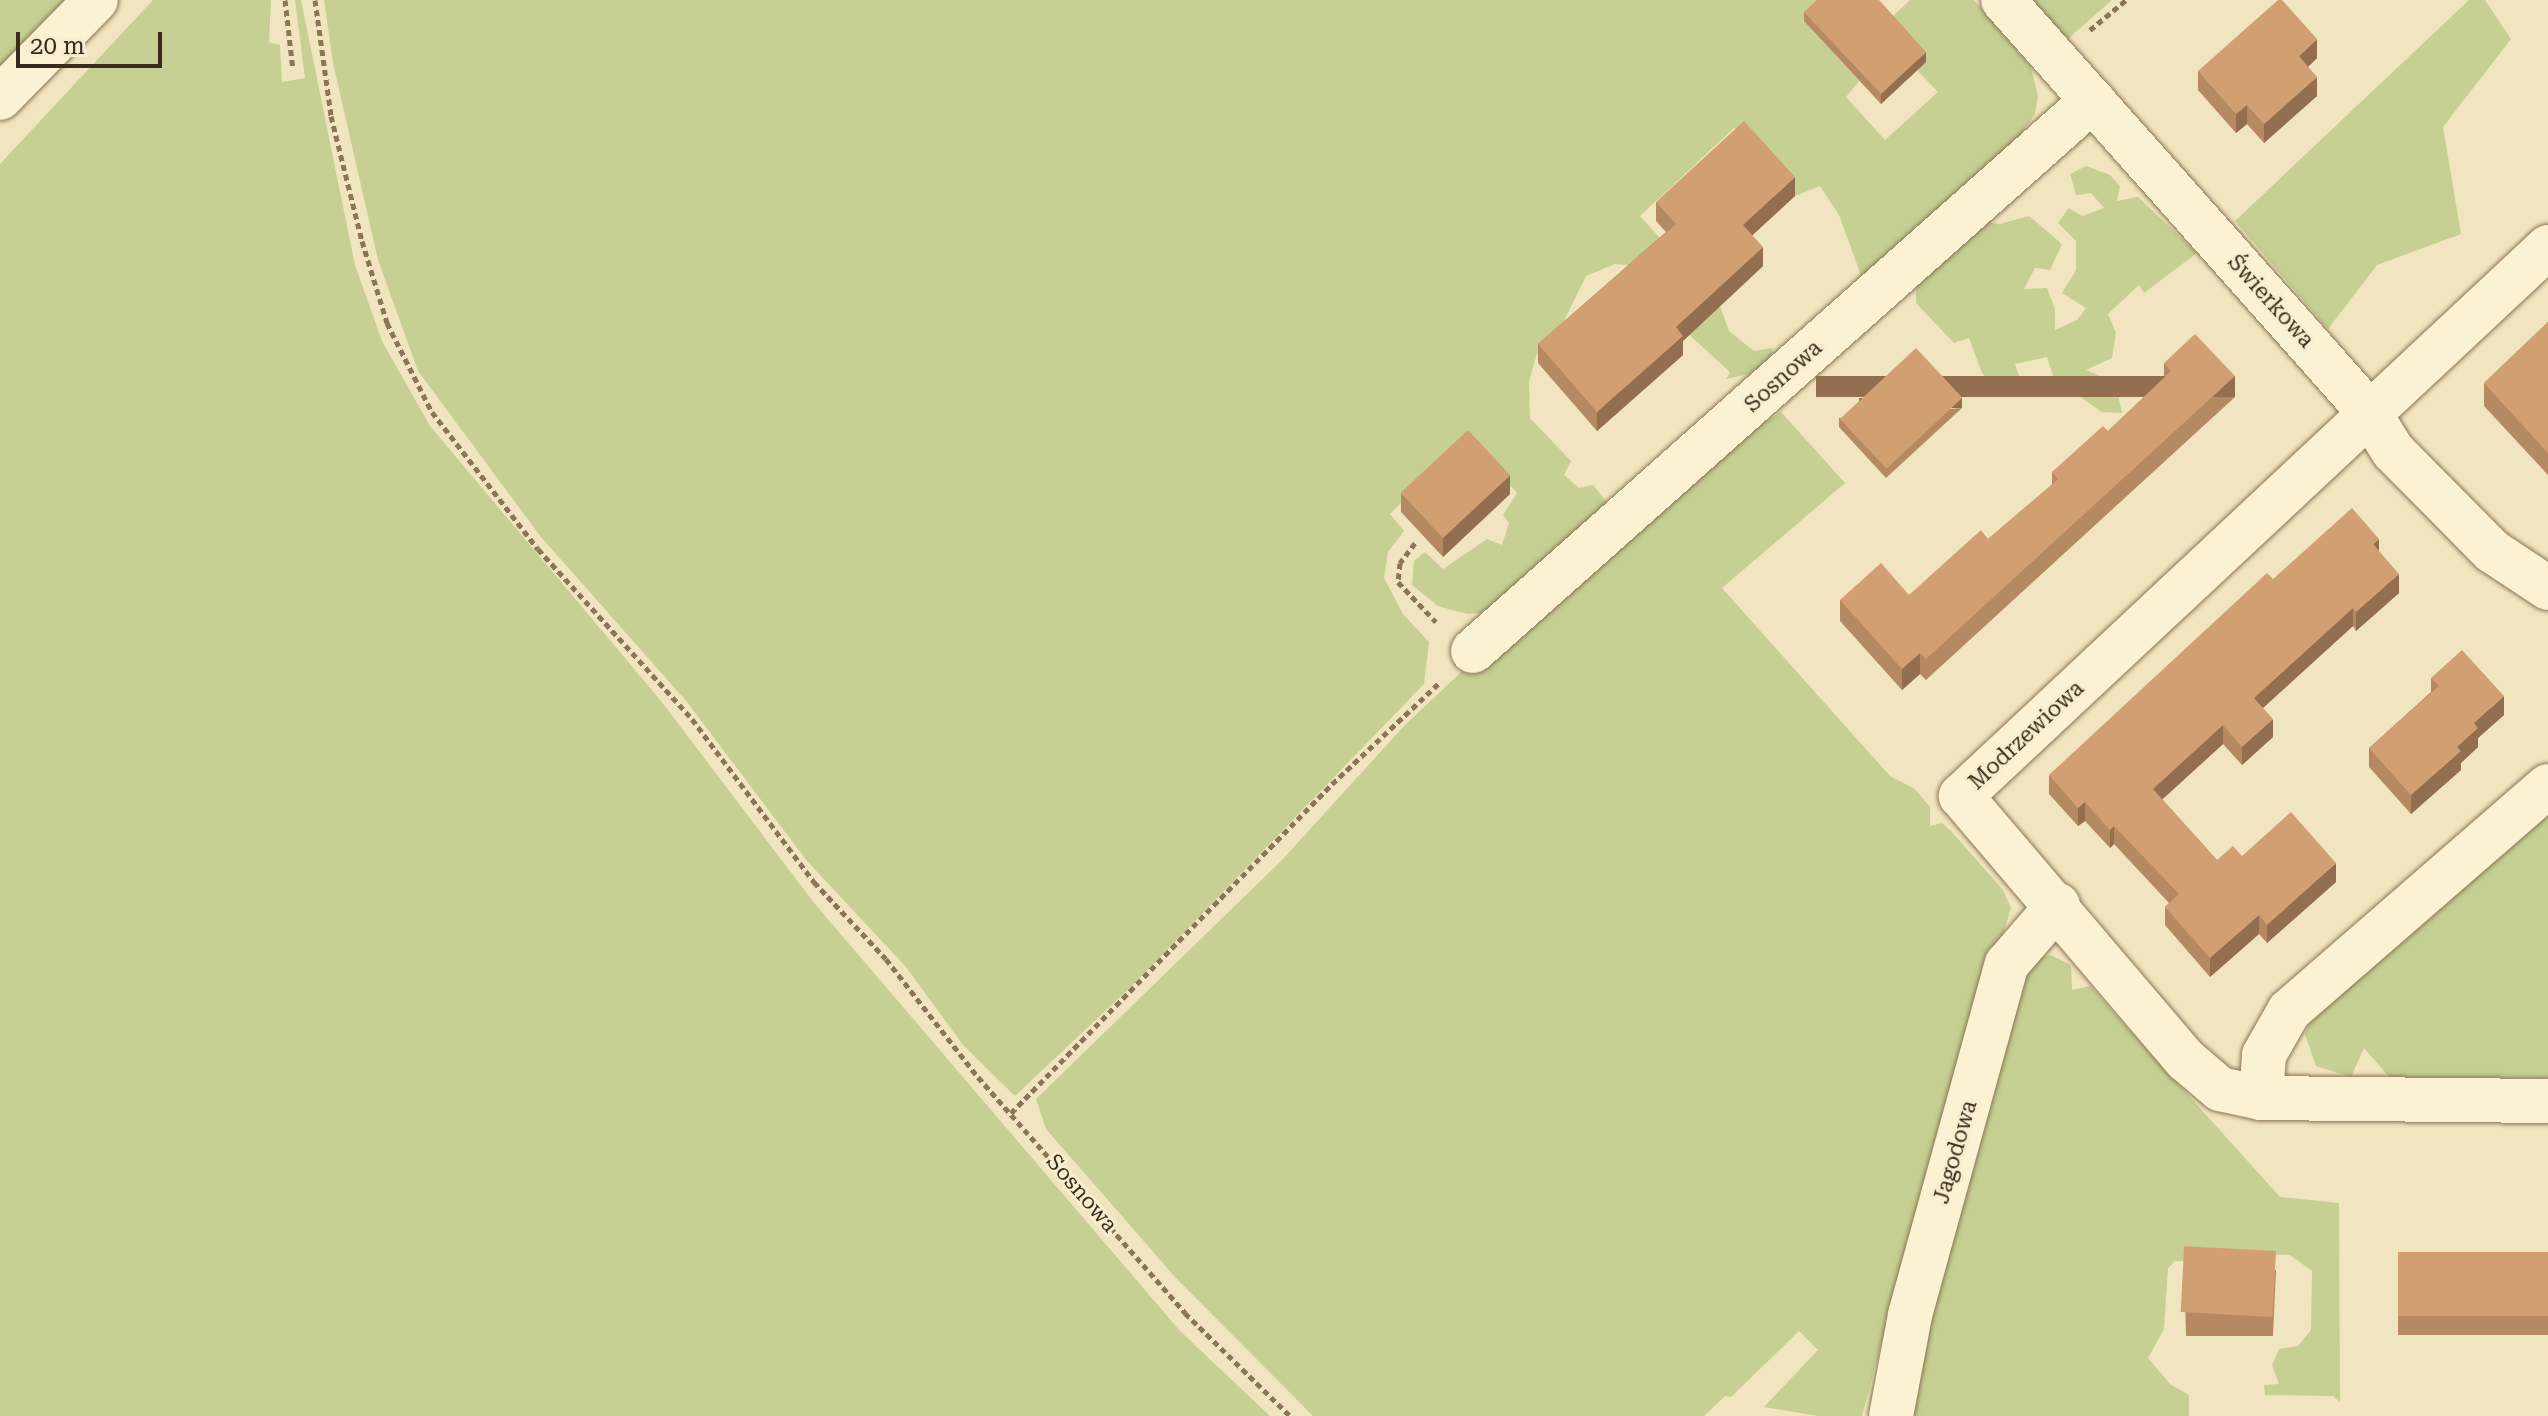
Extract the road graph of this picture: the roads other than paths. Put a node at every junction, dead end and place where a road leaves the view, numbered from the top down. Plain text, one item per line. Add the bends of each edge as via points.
1 (96, 0) edge
2 (2003, 0) edge
3 (0, 98) edge
4 (2093, 100) junction
5 (2548, 247) edge
6 (2368, 411) junction
7 (2548, 588) edge
8 (1473, 651) road end
9 (2548, 786) edge
10 (2058, 905) junction
11 (2261, 1098) junction
12 (2548, 1101) edge
13 (1891, 1416) edge

1 - 3 street
2 - 4 street, Świerkowa
4 - 6 street, Świerkowa
4 - 8 street, Sosnowa
5 - 6 street, Modrzewiowa
6 - 7 street, Świerkowa via 2393,451 2453,516 2492,551
6 - 10 street, Modrzewiowa via 1961,796
9 - 11 street via 2289,1011 2264,1055
10 - 11 street, Modrzewiowa via 2202,1076 2229,1093
10 - 13 street, Jagodowa via 2007,964 1910,1315
11 - 12 street, Modrzewiowa

